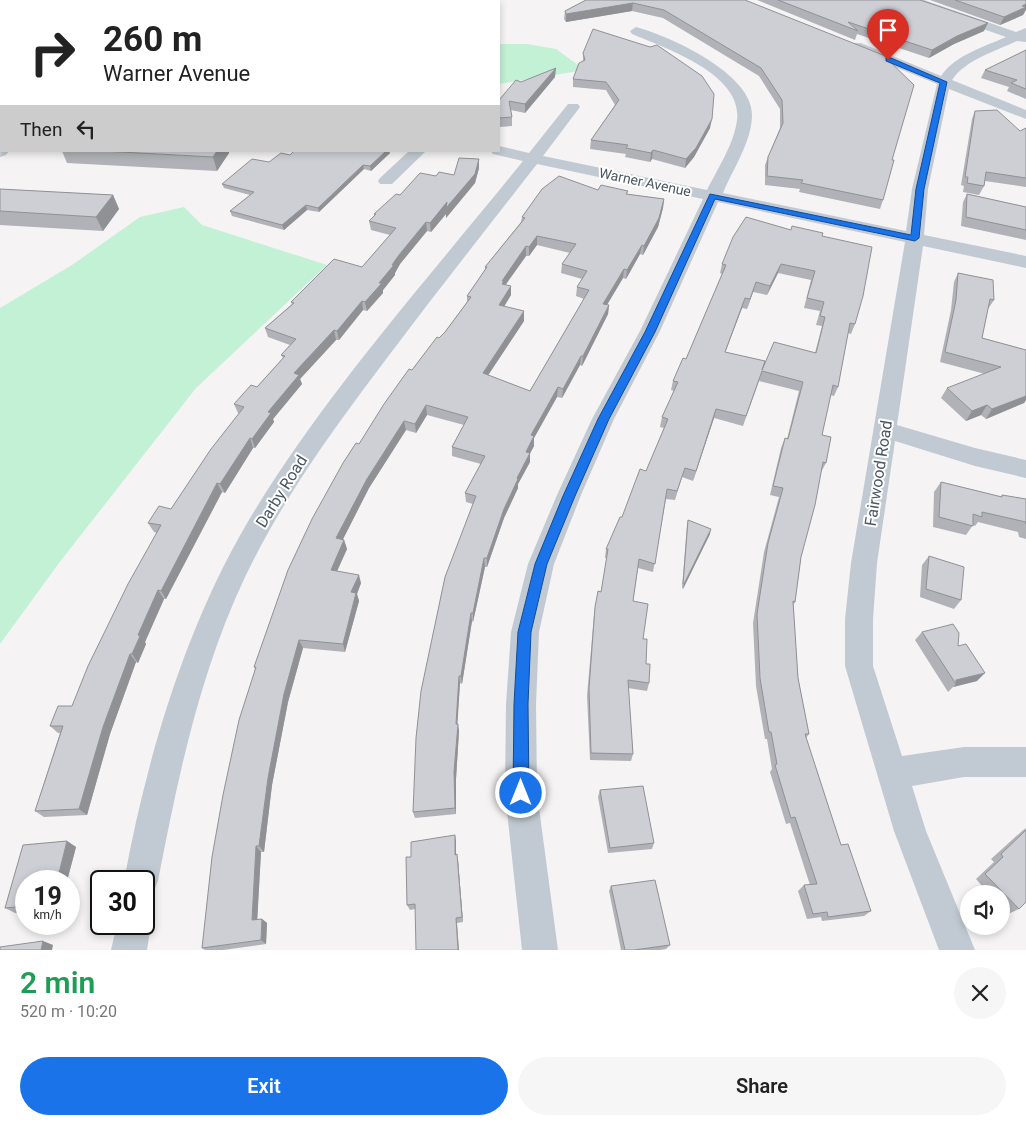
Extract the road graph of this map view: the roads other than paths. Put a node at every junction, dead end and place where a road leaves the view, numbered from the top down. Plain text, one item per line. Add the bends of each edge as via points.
1 (913, 0) edge
2 (636, 31) dead end
3 (1023, 36) edge
4 (842, 41) edge
5 (944, 82) junction
6 (573, 107) dead end
7 (1026, 115) edge
8 (500, 151) edge
9 (417, 152) edge
10 (533, 158) junction
11 (386, 181) dead end
12 (712, 196) junction
13 (915, 238) junction
14 (1026, 262) edge
15 (885, 430) junction
16 (1026, 469) edge
17 (1026, 762) edge
18 (894, 773) junction
19 (143, 870) edge
20 (132, 935) edge
21 (129, 950) edge
22 (540, 950) edge
23 (957, 950) edge

1 - 3 street
2 - 12 street via 712,68 734,85 743,98 743,128
3 - 5 street, Fairwood Road via 961,62
4 - 5 street
5 - 7 street
5 - 13 street, Fairwood Road via 920,189
6 - 10 street, Darby Road
8 - 10 street, Warner Avenue
9 - 11 street
10 - 12 street, Warner Avenue
10 - 19 street, Darby Road via 359,378 305,452 253,535 218,607 189,681 161,785
12 - 13 street, Warner Avenue
12 - 22 street via 650,332 603,419 569,496 541,564 524,632 521,793
13 - 14 street, Warner Avenue
13 - 15 street, Fairwood Road
15 - 16 street
15 - 18 street, Fairwood Road via 864,562 859,666
17 - 18 street via 964,762
18 - 23 street, Fairwood Road via 910,830
20 - 21 street

